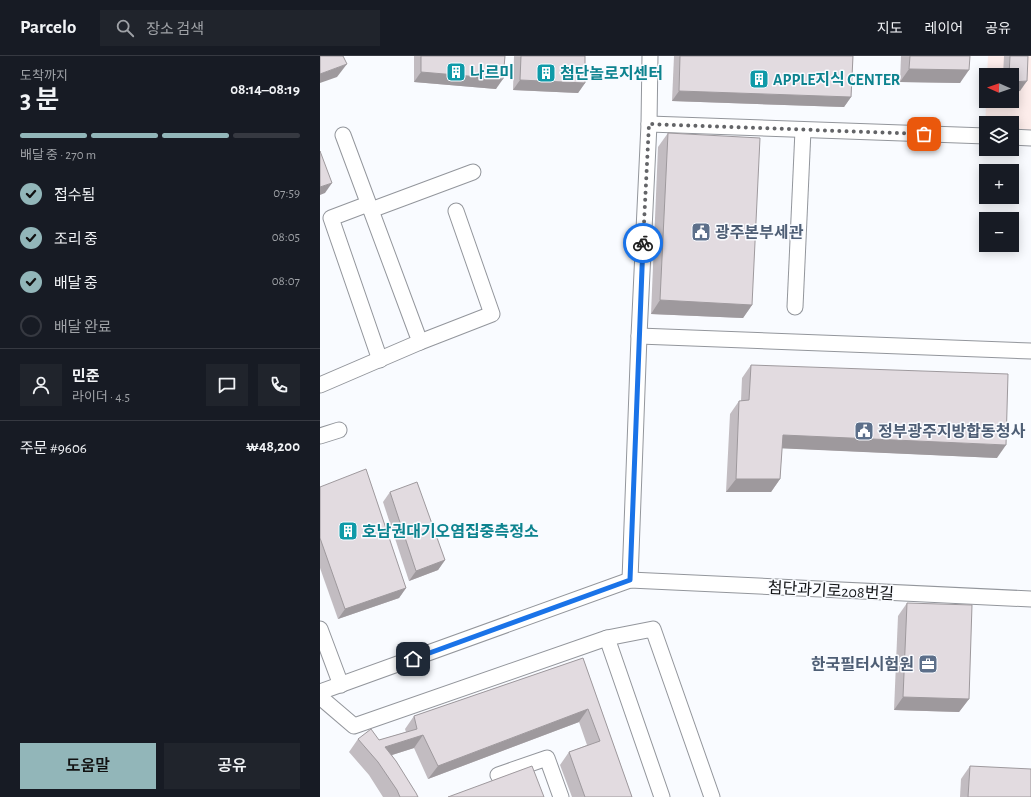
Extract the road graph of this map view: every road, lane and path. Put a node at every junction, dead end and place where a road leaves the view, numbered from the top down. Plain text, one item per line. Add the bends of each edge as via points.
1 (650, 56) edge
2 (649, 124) junction
3 (803, 130) junction
4 (343, 135) dead end
5 (979, 136) edge
6 (1019, 137) edge
7 (1031, 138) edge
8 (473, 172) dead end
9 (370, 207) junction
10 (456, 211) dead end
11 (795, 307) dead end
12 (639, 336) junction
13 (420, 342) junction
14 (1031, 351) edge
15 (380, 360) junction
16 (320, 385) edge
17 (339, 430) dead end
18 (320, 436) edge
19 (630, 580) junction
20 (1031, 599) edge
21 (320, 629) edge
22 (607, 638) junction
23 (341, 685) junction
24 (320, 692) edge
25 (320, 697) edge
26 (498, 775) dead end
27 (561, 797) edge
28 (662, 797) edge
29 (712, 797) edge

1 - 2 street
2 - 3 street
2 - 12 street
3 - 5 street
3 - 11 street
4 - 9 street
6 - 7 street
8 - 9 street
9 - 13 street
9 - 15 street via 331,218
10 - 13 street via 492,314
12 - 14 street
12 - 19 street
13 - 15 street
15 - 16 street
17 - 18 street
19 - 20 street, 첨단과기로208번길
19 - 23 street, 첨단과기로208번길
21 - 23 street
22 - 25 street via 354,726
22 - 28 street
22 - 29 street via 654,629
23 - 24 street, 첨단과기로208번길
26 - 27 street via 547,758

